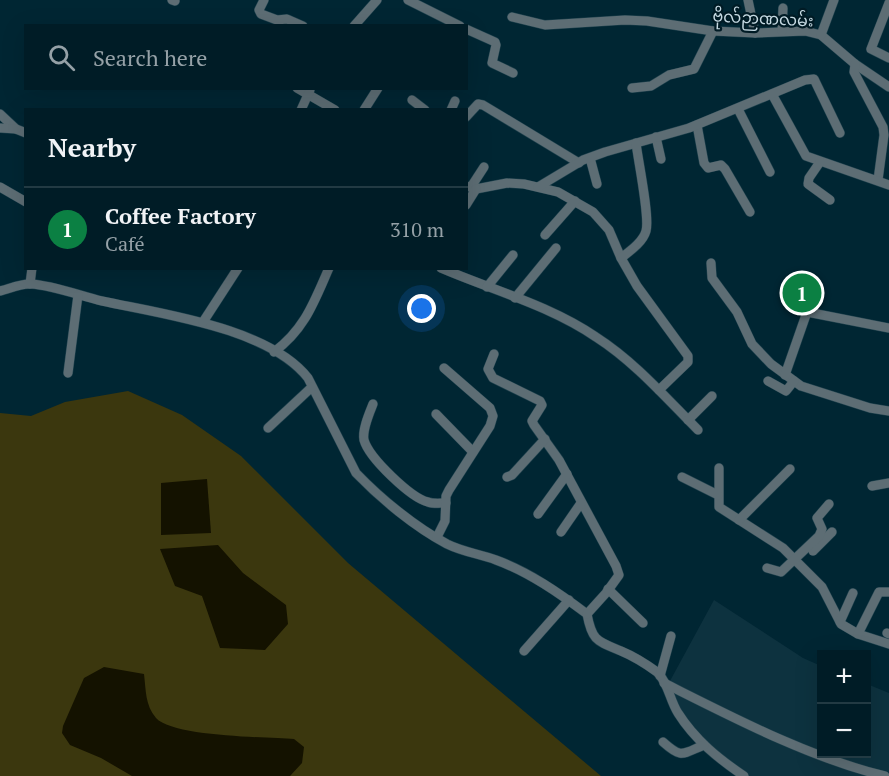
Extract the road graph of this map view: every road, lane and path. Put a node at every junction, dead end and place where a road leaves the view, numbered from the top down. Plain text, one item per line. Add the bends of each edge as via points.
1 (264, 0) edge
2 (377, 0) edge
3 (408, 0) edge
4 (748, 0) edge
5 (834, 0) edge
6 (889, 3) edge
7 (783, 8) dead end
8 (512, 17) dead end
9 (298, 24) edge
10 (356, 24) edge
11 (456, 24) edge
12 (468, 30) edge
13 (712, 31) junction
14 (782, 31) junction
15 (755, 33) junction
16 (820, 35) junction
17 (889, 58) edge
18 (855, 64) junction
19 (513, 73) dead end
20 (889, 87) edge
21 (632, 88) dead end
22 (377, 90) edge
23 (309, 91) edge
24 (772, 94) junction
25 (412, 100) dead end
26 (302, 108) edge
27 (332, 108) edge
28 (365, 108) edge
29 (422, 108) edge
30 (738, 109) junction
31 (0, 114) edge
32 (468, 115) edge
33 (697, 125) junction
34 (0, 128) edge
35 (21, 131) edge
36 (840, 134) dead end
37 (656, 137) junction
38 (636, 143) junction
39 (590, 158) junction
40 (661, 159) dead end
41 (820, 162) junction
42 (579, 163) junction
43 (484, 167) dead end
44 (770, 172) dead end
45 (878, 180) junction
46 (597, 184) dead end
47 (889, 185) edge
48 (538, 187) junction
49 (0, 188) edge
50 (471, 188) edge
51 (830, 200) dead end
52 (24, 201) edge
53 (574, 201) junction
54 (750, 212) dead end
55 (545, 235) dead end
56 (556, 248) dead end
57 (513, 255) dead end
58 (621, 258) junction
59 (711, 263) dead end
60 (32, 270) edge
61 (237, 270) edge
62 (328, 270) edge
63 (446, 270) edge
64 (0, 283) edge
65 (30, 284) junction
66 (487, 287) junction
67 (12, 288) junction
68 (810, 290) dead end
69 (0, 291) edge
70 (78, 295) junction
71 (515, 298) junction
72 (807, 312) junction
73 (203, 322) junction
74 (889, 328) edge
75 (274, 352) junction
76 (494, 354) dead end
77 (444, 368) dead end
78 (68, 373) dead end
79 (785, 375) junction
80 (768, 381) dead end
81 (794, 381) junction
82 (312, 387) junction
83 (659, 390) junction
84 (712, 396) dead end
85 (373, 404) dead end
86 (889, 411) edge
87 (436, 414) dead end
88 (688, 420) junction
89 (268, 428) dead end
90 (698, 430) dead end
91 (545, 439) junction
92 (473, 452) junction
93 (719, 468) dead end
94 (790, 469) dead end
95 (567, 474) junction
96 (507, 477) dead end
97 (682, 477) dead end
98 (889, 483) edge
99 (872, 486) dead end
100 (718, 495) junction
101 (446, 503) junction
102 (581, 503) junction
103 (829, 504) dead end
104 (538, 514) dead end
105 (740, 520) junction
106 (561, 532) dead end
107 (832, 532) dead end
108 (437, 537) junction
109 (797, 562) junction
110 (767, 568) dead end
111 (608, 589) junction
112 (889, 592) edge
113 (853, 593) dead end
114 (569, 600) junction
115 (587, 614) junction
116 (840, 622) junction
117 (643, 623) dead end
118 (858, 634) junction
119 (672, 636) dead end
120 (889, 644) edge
121 (524, 651) dead end
122 (662, 679) junction
123 (663, 742) dead end
124 (704, 745) junction
125 (744, 776) edge
126 (885, 776) edge

1 - 9 street via 261,14
2 - 10 street
3 - 11 street
4 - 15 street
5 - 16 street
6 - 17 street via 871,49
7 - 14 street
8 - 13 street, ဗိုလ်ဉာဏလမ်း via 545,25 625,20
12 - 19 street via 495,42 492,63
13 - 15 street, ဗိုလ်ဉာဏလမ်း
13 - 21 street via 694,69 669,75 643,88
14 - 15 street, ဗိုလ်ဉာဏလမ်း
14 - 16 street, ဗိုလ်ဉာဏလမ်း
16 - 18 street, ဗိုလ်ဉာဏလမ်း
18 - 20 street, ဗိုလ်ဉာဏလမ်း
18 - 45 street via 854,72 883,127
22 - 28 street
23 - 26 street
23 - 27 street
24 - 30 street
24 - 36 street via 814,79
24 - 41 street via 806,156
25 - 29 street
30 - 33 street
30 - 44 street
31 - 35 street
32 - 42 street via 478,104 483,105
33 - 37 street
33 - 54 street via 704,163 708,168 721,165 725,169
34 - 35 street
37 - 38 street
37 - 40 street
38 - 39 street
38 - 58 street via 646,231
39 - 42 street
39 - 46 street
41 - 45 street
41 - 51 street via 808,184
42 - 48 street
43 - 50 street
45 - 47 street
48 - 50 street via 507,183
48 - 53 street
49 - 52 street
53 - 55 street
53 - 58 street via 593,212 609,230
56 - 71 street
57 - 66 street
58 - 83 street via 688,356 688,363
59 - 79 street via 712,278 737,312 752,344
60 - 65 street
61 - 73 street
62 - 75 street via 301,327
63 - 66 street
64 - 67 street
65 - 67 street
65 - 70 street
66 - 71 street
67 - 69 street
68 - 72 street
70 - 73 street
70 - 78 street
71 - 83 street via 596,336
72 - 74 street
72 - 79 street
73 - 75 street
75 - 82 street via 301,369
76 - 91 street via 488,369 493,378 540,401 542,405 532,421
77 - 92 street via 492,410 490,426
79 - 81 street
80 - 81 street via 786,391
81 - 86 street via 843,400
82 - 89 street
82 - 108 street via 356,473 396,509
83 - 88 street
84 - 88 street
85 - 101 street via 363,438 367,448 384,470 421,499
87 - 92 street
88 - 90 street
91 - 95 street
91 - 96 street
92 - 101 street via 449,490
93 - 100 street
94 - 105 street
95 - 102 street
95 - 104 street
97 - 100 street
98 - 99 street
100 - 105 street via 719,507
101 - 108 street via 445,521
102 - 106 street
102 - 111 street via 619,575
103 - 109 street via 816,518 822,529 819,536
105 - 109 street
107 - 109 street
108 - 114 street via 531,576
109 - 110 street via 779,573
109 - 116 street via 822,587
111 - 115 street
111 - 117 street
112 - 118 street via 879,592
113 - 116 street
114 - 115 street
114 - 121 street
115 - 122 street via 595,638 637,659
116 - 118 street
118 - 120 street
119 - 122 street
122 - 124 street via 678,713
122 - 126 street via 748,725 856,769
123 - 124 street via 681,755
124 - 125 street

